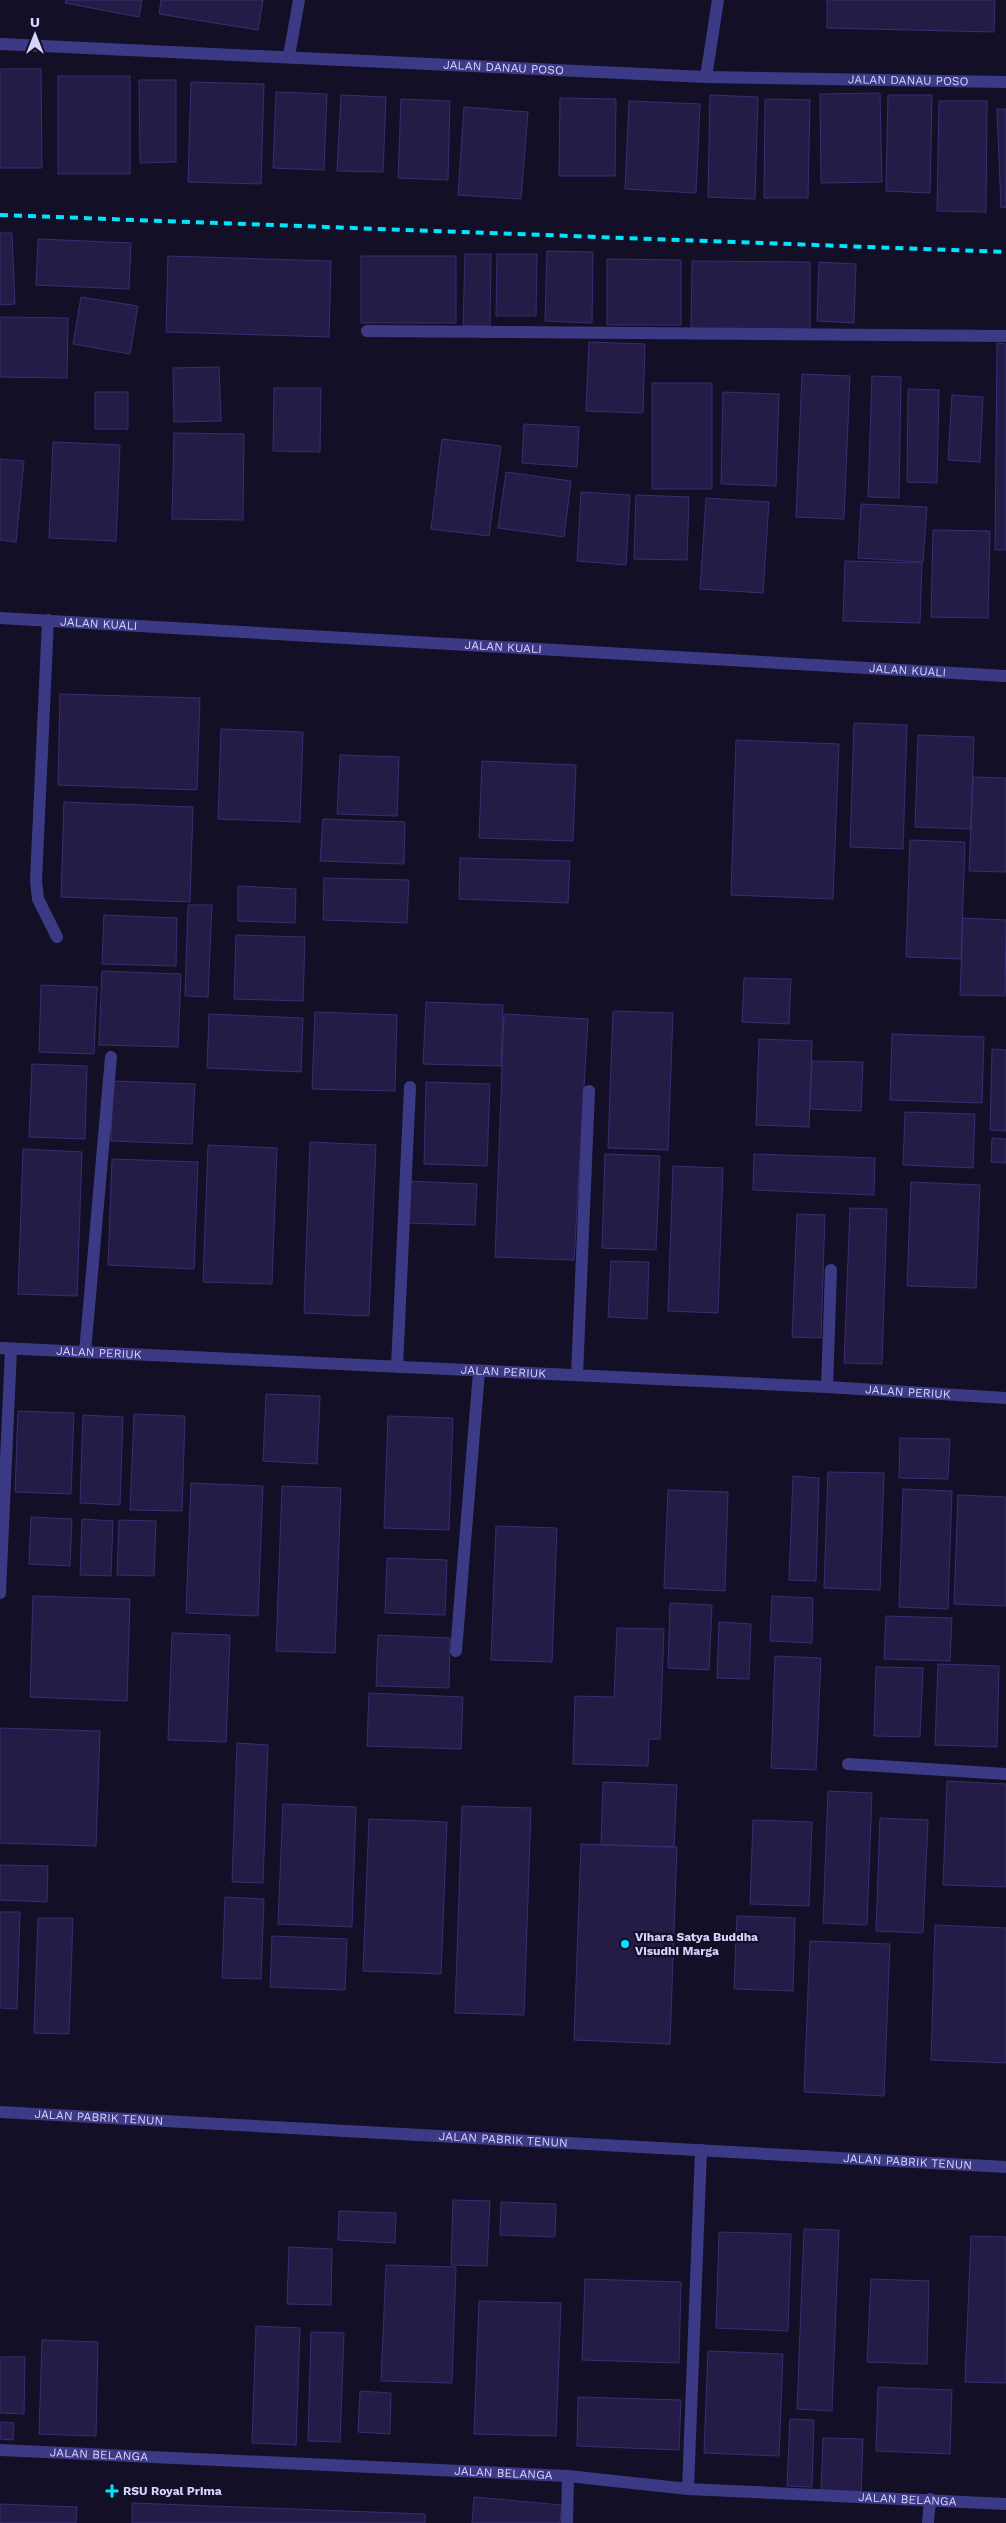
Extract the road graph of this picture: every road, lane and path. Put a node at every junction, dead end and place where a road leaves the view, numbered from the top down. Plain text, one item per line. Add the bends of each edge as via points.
1 (299, 0) edge
2 (718, 0) edge
3 (0, 44) edge
4 (289, 56) junction
5 (706, 77) junction
6 (1006, 82) edge
7 (367, 331) dead end
8 (1006, 336) edge
9 (0, 618) edge
10 (48, 620) junction
11 (1006, 676) edge
12 (57, 937) dead end
13 (110, 1057) dead end
14 (410, 1087) dead end
15 (589, 1091) dead end
16 (831, 1270) dead end
17 (6, 1349) edge
18 (85, 1352) junction
19 (397, 1367) junction
20 (480, 1372) junction
21 (577, 1375) junction
22 (827, 1387) junction
23 (1006, 1398) edge
24 (0, 1593) edge
25 (456, 1651) dead end
26 (848, 1764) dead end
27 (1006, 1774) edge
28 (0, 2112) edge
29 (701, 2150) junction
30 (1006, 2166) edge
31 (0, 2450) edge
32 (568, 2476) junction
33 (688, 2489) junction
34 (930, 2499) junction
35 (1006, 2504) edge
36 (567, 2523) edge
37 (928, 2523) edge

1 - 4 street
2 - 5 street
3 - 4 street, JALAN DANAU POSO
4 - 5 street, JALAN DANAU POSO
5 - 6 street, JALAN DANAU POSO
7 - 8 street
9 - 10 street, JALAN KUALI
10 - 11 street, JALAN KUALI
10 - 12 street via 36,881 38,899
13 - 18 street
14 - 19 street
15 - 21 street
16 - 22 street
17 - 18 street, JALAN PERIUK
17 - 24 street
18 - 19 street, JALAN PERIUK
19 - 20 street, JALAN PERIUK
20 - 21 street, JALAN PERIUK
20 - 25 street
21 - 22 street, JALAN PERIUK
22 - 23 street, JALAN PERIUK
26 - 27 street
28 - 29 street, JALAN PABRIK TENUN
29 - 30 street, JALAN PABRIK TENUN
29 - 33 street
31 - 32 street, JALAN BELANGA
32 - 33 street, JALAN BELANGA
32 - 36 street
33 - 34 street, JALAN BELANGA
34 - 35 street, JALAN BELANGA
34 - 37 street

